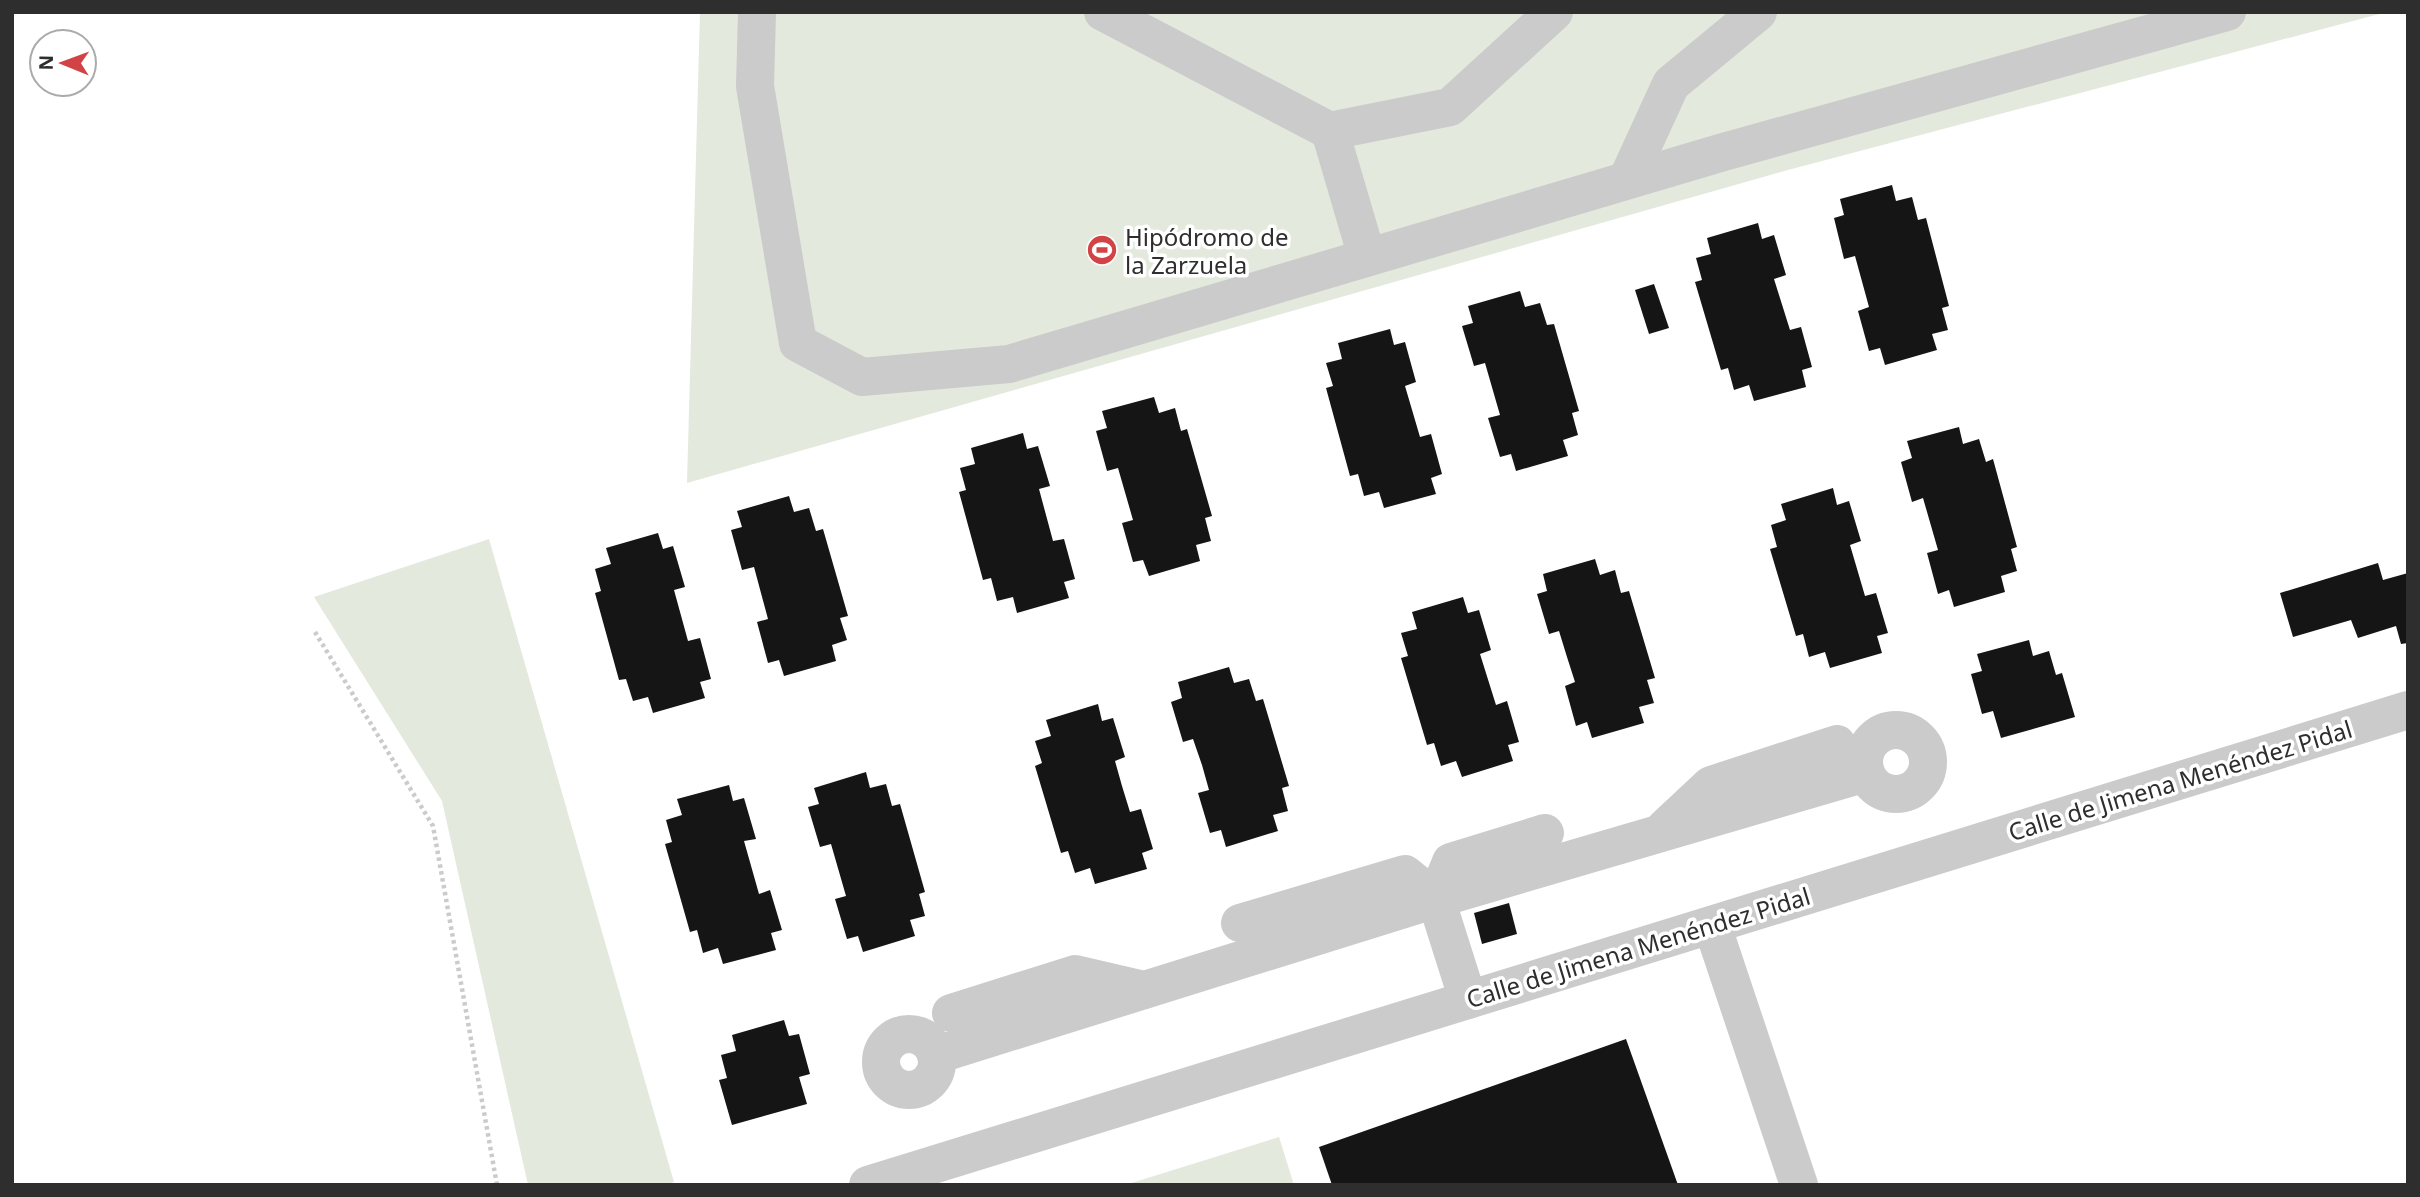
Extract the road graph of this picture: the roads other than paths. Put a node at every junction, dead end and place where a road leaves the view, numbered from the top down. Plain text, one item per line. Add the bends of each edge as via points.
1 (757, 12) edge
2 (1103, 12) edge
3 (1554, 12) edge
4 (1758, 12) edge
5 (2146, 12) edge
6 (2228, 12) edge
7 (2113, 44) junction
8 (1330, 131) junction
9 (1627, 180) junction
10 (1367, 257) junction
11 (2408, 710) edge
12 (1837, 744) dead end
13 (1866, 774) dead end
14 (1545, 833) dead end
15 (1658, 835) junction
16 (1436, 899) junction
17 (1240, 923) dead end
18 (1712, 925) junction
19 (1144, 990) junction
20 (1468, 1000) junction
21 (951, 1013) dead end
22 (936, 1055) dead end
23 (868, 1185) edge
24 (1799, 1185) edge

1 - 10 street via 755,86 798,343 862,377 1009,364
2 - 8 street
3 - 8 street via 1450,107
4 - 9 street via 1671,84
5 - 7 street
6 - 7 street
7 - 9 street
8 - 10 street
9 - 10 street
11 - 18 street, Calle de Jimena Menéndez Pidal
12 - 15 street via 1711,785
13 - 15 street
14 - 16 street via 1451,862
15 - 16 street
16 - 17 street via 1405,874
16 - 19 street
16 - 20 street
18 - 20 street, Calle de Jimena Menéndez Pidal
18 - 24 street
19 - 21 street via 1075,974
19 - 22 street
20 - 23 street, Calle de Jimena Menéndez Pidal

